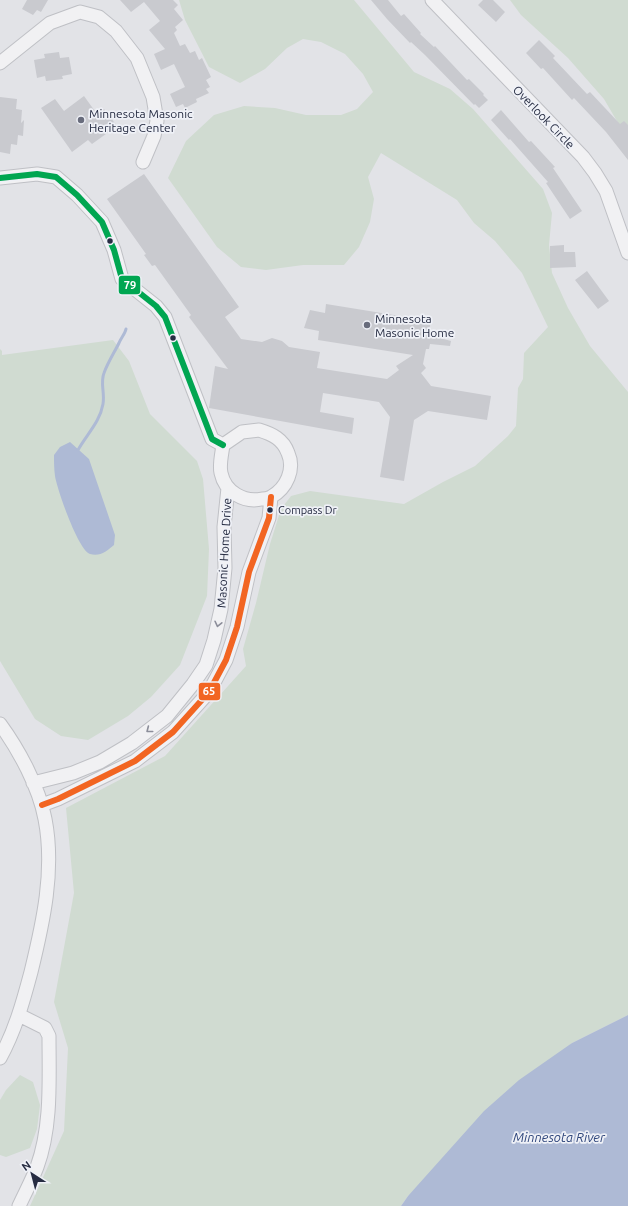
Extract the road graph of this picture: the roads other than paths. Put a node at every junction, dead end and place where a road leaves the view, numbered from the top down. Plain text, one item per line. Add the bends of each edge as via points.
1 (432, 0) edge
2 (0, 63) edge
3 (143, 162) dead end
4 (0, 178) edge
5 (628, 253) edge
6 (223, 445) junction
7 (228, 488) junction
8 (271, 497) junction
9 (0, 724) edge
10 (33, 783) junction
11 (42, 805) junction
12 (19, 1015) junction
13 (0, 1058) edge
14 (19, 1206) edge

1 - 5 street, Overlook Circle via 583,157 606,191
2 - 3 street via 50,23 80,12 100,17 116,31 137,58 153,97 157,121 154,136
4 - 6 street via 36,174 56,177 102,222 114,250 122,279 156,306 165,317 212,438
6 - 7 street via 221,472
6 - 8 street via 242,432 259,430 272,433 285,445 291,460 291,470 285,485
7 - 8 street via 239,497 254,501
7 -> 10 street, Masonic Home Drive via 221,608 206,665 167,716 132,743 100,762 73,773
8 - 11 street, Masonic Home Drive via 269,518 250,572 237,626 226,660 209,692 173,732 135,761
9 - 10 street via 24,761
10 - 11 street
11 - 12 street via 48,843 46,898 38,943
12 - 13 street
12 - 14 street via 45,1028 49,1036 49,1086 44,1139 37,1167

